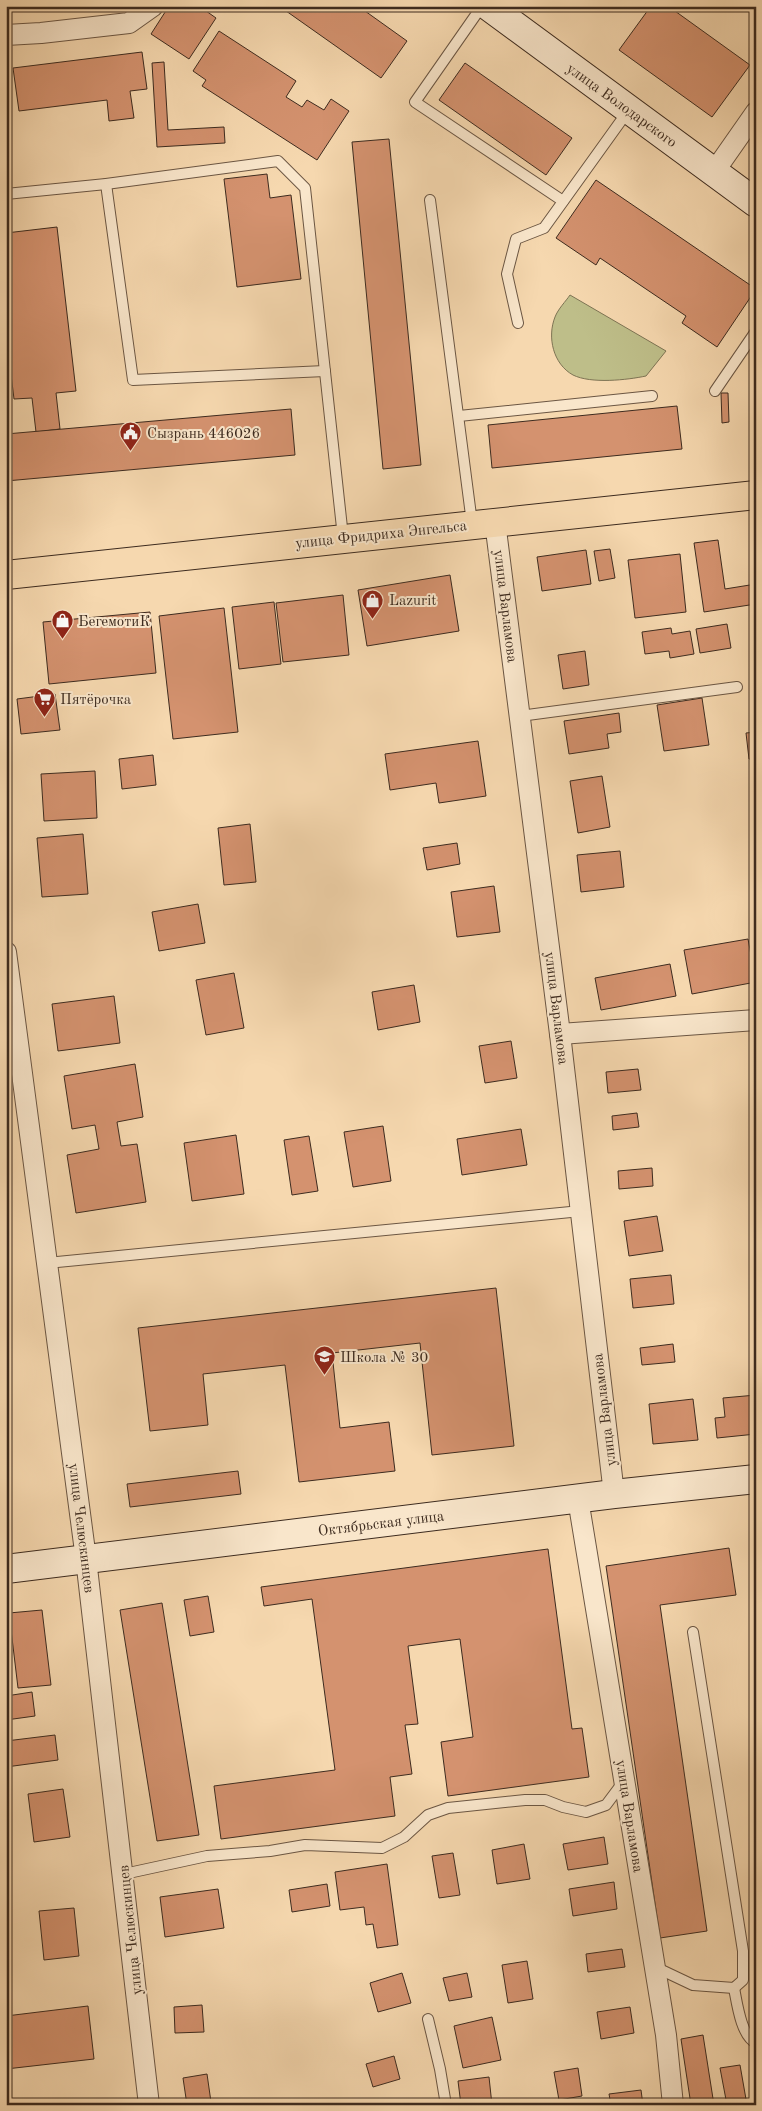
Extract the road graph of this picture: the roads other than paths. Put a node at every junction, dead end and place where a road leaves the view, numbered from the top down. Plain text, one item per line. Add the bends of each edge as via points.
1 (153, 6) edge
2 (482, 6) edge
3 (488, 6) edge
4 (6, 35) edge
5 (629, 110) junction
6 (756, 112) edge
7 (714, 172) junction
8 (106, 184) junction
9 (6, 194) edge
10 (430, 200) dead end
11 (563, 201) junction
12 (756, 203) edge
13 (518, 323) dead end
14 (756, 331) edge
15 (325, 371) junction
16 (715, 391) dead end
17 (652, 396) dead end
18 (458, 416) junction
19 (756, 495) edge
20 (483, 523) junction
21 (343, 538) junction
22 (6, 574) edge
23 (737, 687) dead end
24 (520, 716) junction
25 (6, 952) edge
26 (756, 1020) edge
27 (12, 1033) edge
28 (560, 1034) junction
29 (581, 1211) junction
30 (47, 1263) junction
31 (756, 1479) edge
32 (614, 1494) junction
33 (578, 1499) junction
34 (86, 1559) junction
35 (6, 1569) edge
36 (693, 1632) dead end
37 (624, 1780) junction
38 (124, 1874) junction
39 (655, 1967) junction
40 (734, 1988) junction
41 (428, 2019) dead end
42 (756, 2043) edge
43 (149, 2105) edge
44 (446, 2105) edge
45 (674, 2105) edge

1 - 4 street via 129,23
2 - 11 lane via 416,102
3 - 5 main road, улица Володарского
5 - 7 main road, улица Володарского
5 - 11 lane
6 - 7 street
7 - 12 main road, улица Володарского
8 - 9 lane
8 - 15 lane via 133,380
8 - 15 lane via 278,161 305,188
10 - 18 lane
11 - 13 lane via 544,228 516,239 507,274
14 - 16 lane
15 - 21 lane
17 - 18 lane
18 - 20 lane
19 - 20 main road, улица Фридриха Энгельса
20 - 21 main road, улица Фридриха Энгельса
20 - 24 street, улица Варламова
21 - 22 main road, улица Фридриха Энгельса
23 - 24 lane
24 - 28 street, улица Варламова
25 - 27 street, улица Челюскинцев
26 - 28 street
27 - 30 street, улица Челюскинцев
28 - 29 street, улица Варламова
29 - 30 lane
29 - 32 street, улица Варламова
30 - 34 street, улица Челюскинцев
31 - 32 main road, Октябрьская улица
32 - 33 main road, Октябрьская улица
33 - 34 main road, Октябрьская улица
33 - 37 street, улица Варламова
34 - 35 main road, Октябрьская улица
34 - 38 street, улица Челюскинцев
36 - 40 lane via 743,1951 743,1980
37 - 38 lane via 606,1805 586,1812 545,1800 448,1808 428,1816 404,1837 382,1848 304,1845 207,1856
37 - 39 street, улица Варламова
38 - 43 street, улица Челюскинцев
39 - 40 lane via 694,1985
39 - 45 street, улица Варламова
40 - 42 lane via 742,2023 750,2041
41 - 44 lane

